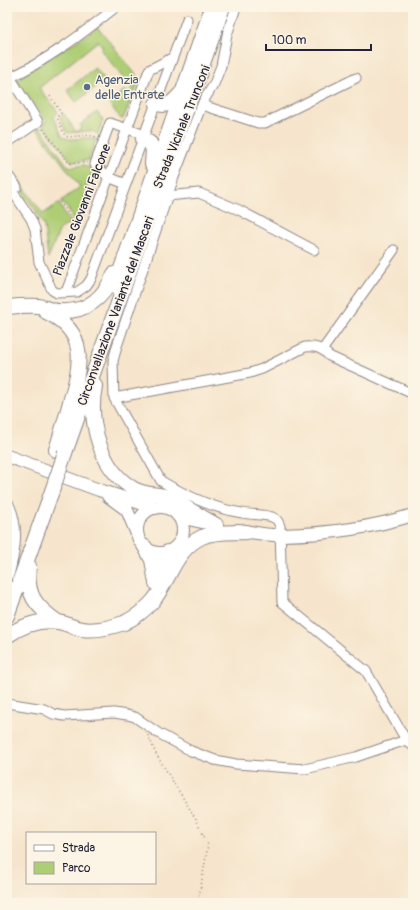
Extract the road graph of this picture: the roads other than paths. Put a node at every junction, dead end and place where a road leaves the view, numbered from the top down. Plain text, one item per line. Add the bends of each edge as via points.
1 (116, 7) edge
2 (212, 7) edge
3 (224, 7) edge
4 (236, 7) edge
5 (187, 19) dead end
6 (172, 58) junction
7 (8, 78) edge
8 (356, 78) dead end
9 (182, 91) junction
10 (156, 104) junction
11 (202, 105) junction
12 (127, 128) junction
13 (144, 137) junction
14 (8, 145) edge
15 (7, 174) edge
16 (108, 177) junction
17 (150, 180) junction
18 (7, 183) edge
19 (126, 184) junction
20 (168, 196) junction
21 (139, 214) junction
22 (314, 250) dead end
23 (394, 250) dead end
24 (61, 292) junction
25 (29, 306) junction
26 (7, 307) edge
27 (109, 330) junction
28 (323, 349) junction
29 (413, 394) edge
30 (114, 398) junction
31 (61, 451) junction
32 (7, 456) edge
33 (48, 490) junction
34 (99, 490) junction
35 (7, 506) edge
36 (156, 508) junction
37 (177, 515) junction
38 (413, 515) edge
39 (220, 527) junction
40 (247, 532) junction
41 (138, 535) junction
42 (281, 535) junction
43 (34, 538) junction
44 (145, 547) junction
45 (173, 548) junction
46 (7, 573) edge
47 (156, 588) junction
48 (7, 592) edge
49 (140, 614) junction
50 (7, 616) edge
51 (58, 622) junction
52 (7, 636) edge
53 (7, 703) edge
54 (410, 743) edge

1 - 7 street via 70,42 30,68
2 - 9 highway, Circonvallazione Variante del Mascari
3 - 27 highway, Circonvallazione Variante del Mascari
4 - 11 street, Strada Vicinale Trunconi via 226,35 221,66
5 - 6 street, Piazzale Giovanni Falcone
6 - 10 street, Piazzale Giovanni Falcone
6 - 12 street, Piazzale Giovanni Falcone via 148,70
7 - 14 street via 38,122
8 - 11 street via 265,123
9 - 10 highway via 171,104
9 - 17 highway, Circonvallazione Variante del Mascari
10 - 13 street, Piazzale Giovanni Falcone
11 - 20 street, Strada Vicinale Trunconi
12 - 13 street
12 - 16 street, Piazzale Giovanni Falcone
12 - 16 street via 110,123 95,164
13 - 17 highway via 153,150
13 - 19 street, Piazzale Giovanni Falcone
15 - 24 street via 41,226 44,260
16 - 19 street
16 - 24 street, Piazzale Giovanni Falcone
17 - 21 highway, Circonvallazione Variante del Mascari
18 - 24 street via 31,219 35,229 39,262 48,284 52,290
19 - 24 street, Piazzale Giovanni Falcone via 91,279 77,292
20 - 22 street via 199,193 239,210
20 - 30 street, Strada Vicinale Trunconi via 113,361
21 - 25 highway via 106,289 94,302 70,311
21 - 31 highway, Circonvallazione Variante del Mascari
23 - 28 street
25 - 26 highway
25 - 31 highway via 43,310 64,322 79,352 79,372
27 - 31 highway, Circonvallazione Variante del Mascari
27 - 39 highway via 93,406 95,431 104,453 120,477 133,488 146,494 170,498
28 - 29 street via 330,356
28 - 30 street via 305,347 262,369
30 - 42 street, Strada Vicinale Trunconi via 161,481 173,489 218,507 278,520
31 - 33 highway, Circonvallazione Variante del Mascari
32 - 34 main road
33 - 43 highway, Circonvallazione Variante del Mascari
33 - 48 highway, Circonvallazione Variante del Mascari
34 - 36 main road
34 - 41 main road via 127,510
35 - 46 highway via 14,532 12,556
36 - 37 main road via 168,508
36 - 41 main road via 143,515 138,524
37 - 39 main road
37 - 45 main road via 183,527 182,536
38 - 42 main road via 366,527
39 - 40 main road
39 - 45 main road via 202,531
40 - 42 main road
40 - 49 highway via 203,537 190,545 177,559 153,602
41 - 44 main road
42 - 54 street via 282,602 366,671
43 - 50 highway, Circonvallazione Variante del Mascari
43 - 51 highway via 28,583 32,598 40,609
44 - 45 main road via 154,552
44 - 47 highway via 152,560
45 - 47 highway
47 - 49 highway
49 - 51 highway via 123,623 102,628 82,629
51 - 52 highway via 36,622
53 - 54 street via 44,709 64,716 127,714 191,751 236,764 305,769

